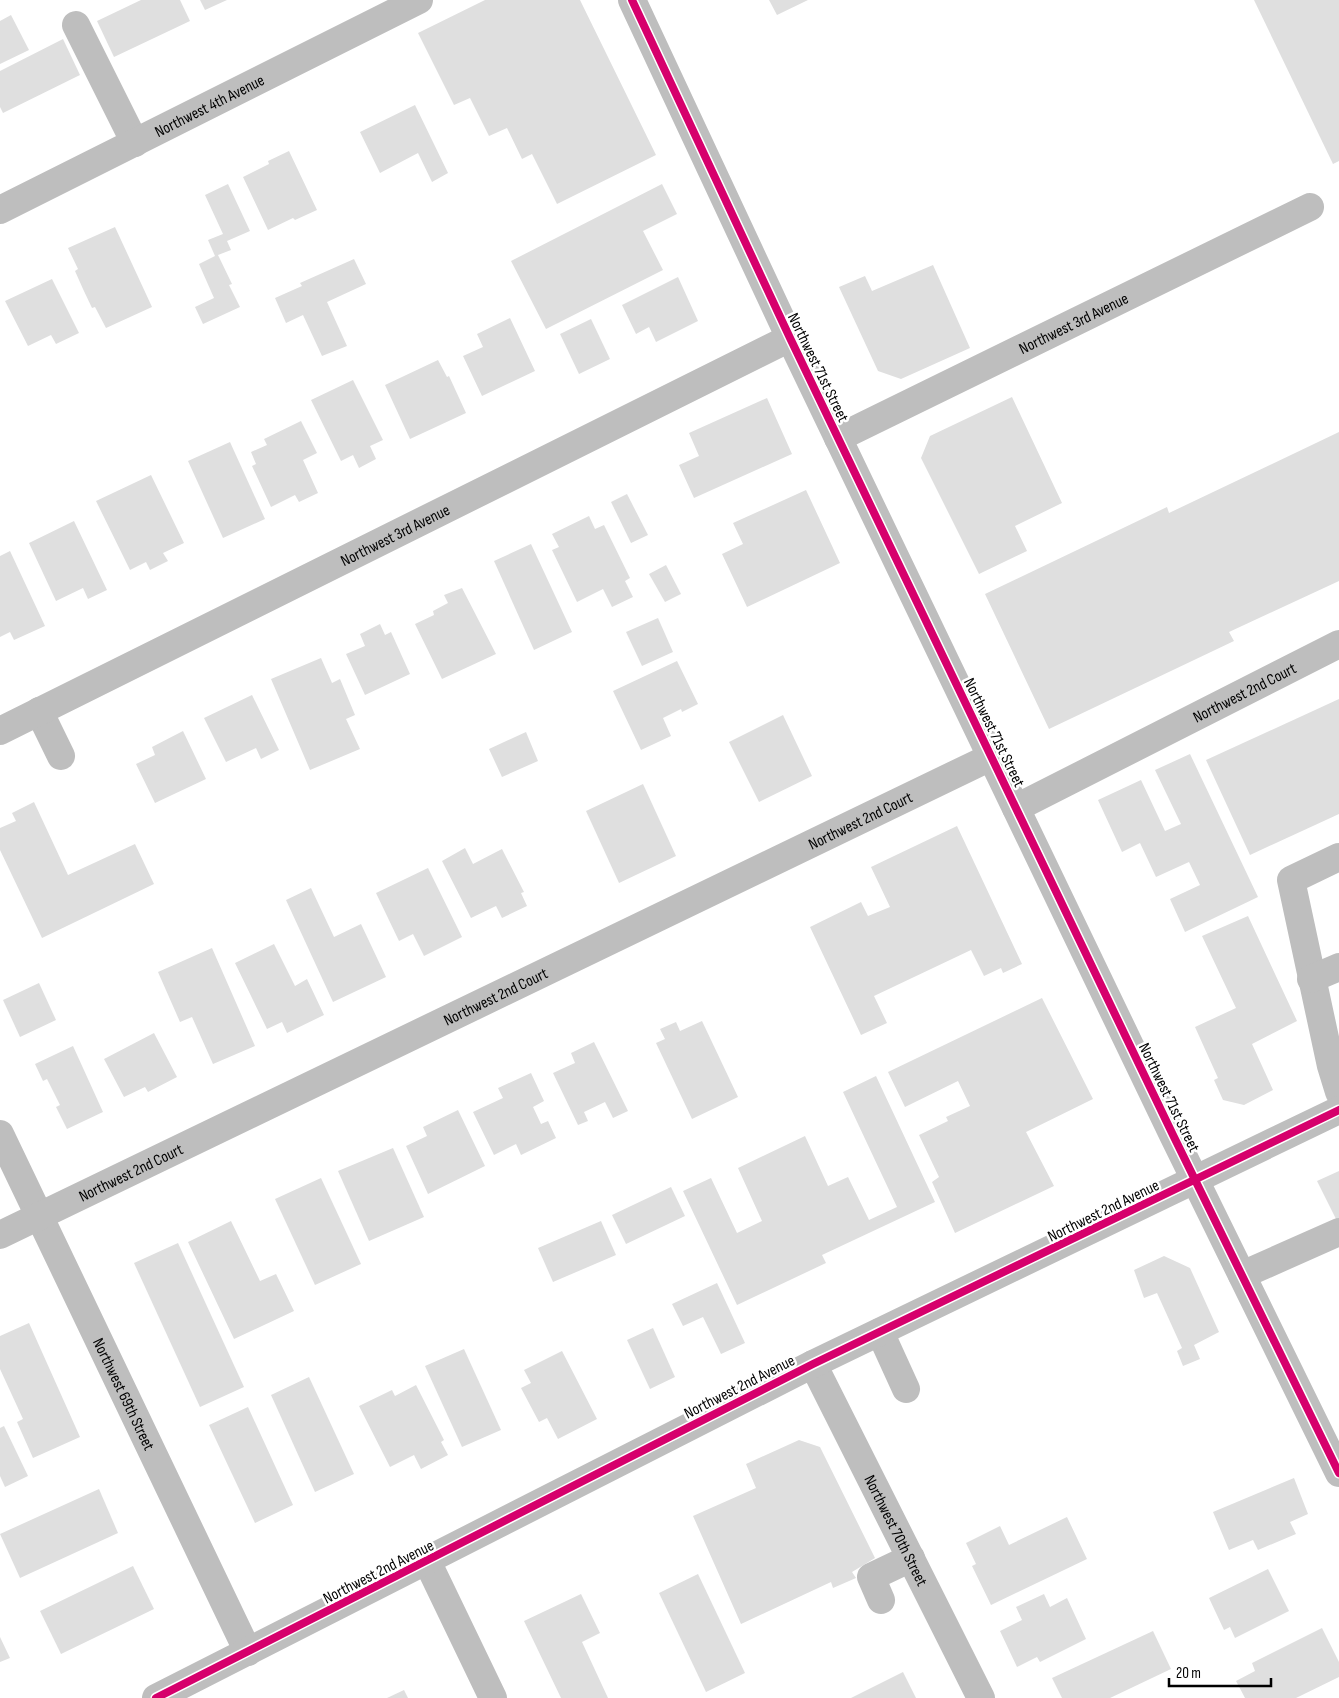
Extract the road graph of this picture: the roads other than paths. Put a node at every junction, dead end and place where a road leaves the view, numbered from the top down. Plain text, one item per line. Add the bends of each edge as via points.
1 (418, 0) edge
2 (632, 0) edge
3 (76, 24) dead end
4 (135, 143) junction
5 (1310, 207) dead end
6 (0, 210) edge
7 (790, 338) junction
8 (838, 438) junction
9 (1339, 644) edge
10 (40, 711) junction
11 (0, 731) edge
12 (62, 756) dead end
13 (991, 757) junction
14 (1016, 808) junction
15 (1339, 857) edge
16 (1339, 966) edge
17 (1311, 979) junction
18 (1339, 1092) edge
19 (1339, 1110) edge
20 (0, 1134) edge
21 (1195, 1181) junction
22 (39, 1215) junction
23 (1339, 1232) edge
24 (0, 1235) edge
25 (1242, 1275) junction
26 (880, 1332) junction
27 (813, 1364) junction
28 (906, 1389) dead end
29 (1339, 1473) edge
30 (911, 1558) junction
31 (427, 1561) junction
32 (881, 1600) dead end
33 (248, 1652) junction
34 (156, 1698) edge
35 (493, 1698) edge
36 (981, 1698) edge

1 - 4 street, Northwest 4th Avenue
2 - 7 street, Northwest 71st Street
3 - 4 street
4 - 6 street, Northwest 4th Avenue
5 - 8 street, Northwest 3rd Avenue
7 - 8 street, Northwest 71st Street
7 - 10 street, Northwest 3rd Avenue
8 - 13 street, Northwest 71st Street
9 - 14 street, Northwest 2nd Court
10 - 11 street, Northwest 3rd Avenue
10 - 12 street
13 - 14 street, Northwest 71st Street
13 - 22 street, Northwest 2nd Court
14 - 21 street, Northwest 71st Street
15 - 17 street via 1290,880
16 - 17 street
17 - 18 street
19 - 21 street, Northwest 2nd Avenue
20 - 22 street, Northwest 69th Street
21 - 25 street, Northwest 71st Street
21 - 26 street, Northwest 2nd Avenue
22 - 24 street, Northwest 2nd Court
22 - 33 street, Northwest 69th Street
23 - 25 street
25 - 29 street, Northwest 71st Street
26 - 27 street, Northwest 2nd Avenue
26 - 28 street
27 - 30 street, Northwest 70th Street
27 - 31 street, Northwest 2nd Avenue
30 - 32 street via 871,1577
30 - 36 street, Northwest 70th Street
31 - 33 street, Northwest 2nd Avenue
31 - 35 street
33 - 34 street, Northwest 2nd Avenue

